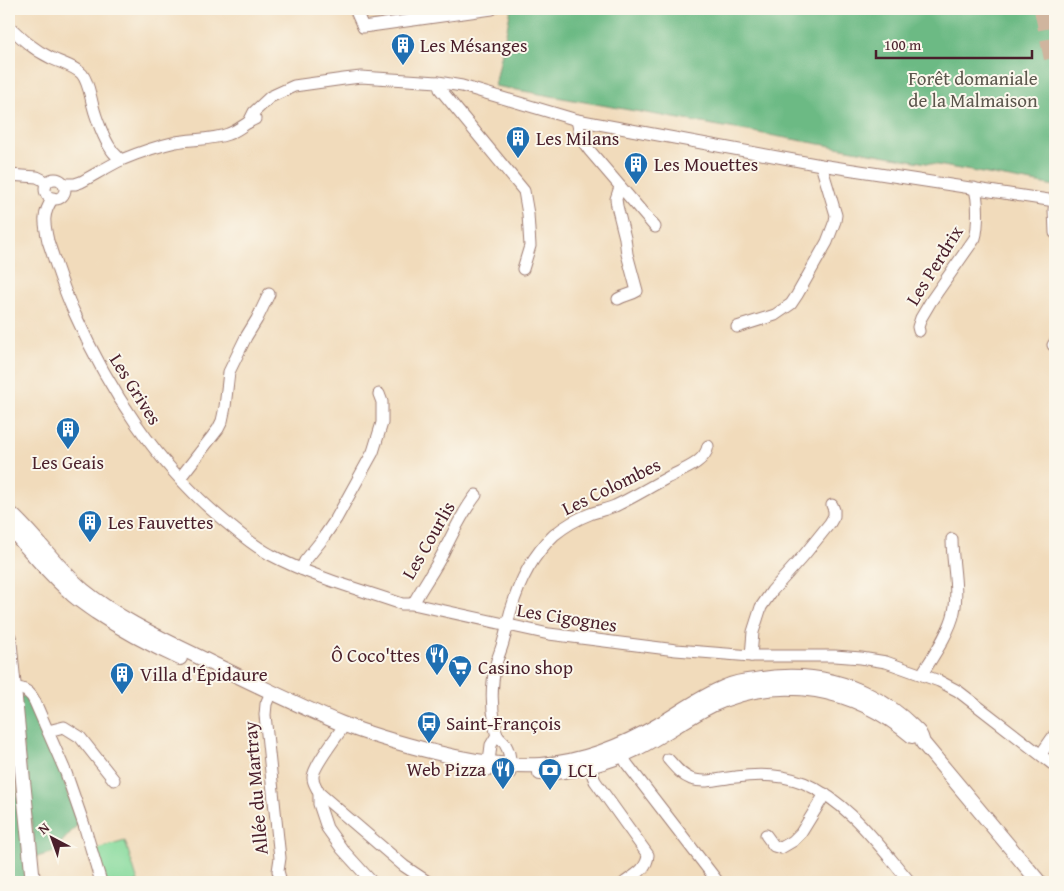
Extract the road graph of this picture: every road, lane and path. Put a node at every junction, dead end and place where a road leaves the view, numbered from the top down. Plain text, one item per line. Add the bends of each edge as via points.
1 (355, 9) edge
2 (492, 9) edge
3 (9, 26) edge
4 (438, 82) junction
5 (577, 120) junction
6 (121, 160) junction
7 (821, 165) junction
8 (9, 175) edge
9 (63, 184) junction
10 (46, 185) junction
11 (620, 187) junction
12 (974, 188) junction
13 (53, 198) junction
14 (1055, 201) edge
15 (655, 227) dead end
16 (1055, 233) edge
17 (523, 269) dead end
18 (270, 294) dead end
19 (618, 299) dead end
20 (737, 327) dead end
21 (920, 331) dead end
22 (379, 394) dead end
23 (708, 446) dead end
24 (180, 478) junction
25 (476, 495) dead end
26 (832, 505) dead end
27 (9, 512) edge
28 (9, 526) edge
29 (952, 539) dead end
30 (271, 555) joint
31 (301, 569) junction
32 (413, 604) junction
33 (508, 625) junction
34 (9, 638) edge
35 (751, 656) junction
36 (922, 674) junction
37 (14, 688) junction
38 (270, 695) junction
39 (341, 727) junction
40 (48, 731) junction
41 (1055, 734) edge
42 (497, 735) junction
43 (620, 751) junction
44 (1042, 754) junction
45 (668, 759) dead end
46 (590, 761) junction
47 (1055, 766) edge
48 (489, 767) junction
49 (510, 769) junction
50 (114, 780) dead end
51 (319, 793) junction
52 (824, 794) junction
53 (766, 835) dead end
54 (33, 882) edge
55 (102, 882) edge
56 (281, 882) edge
57 (372, 882) edge
58 (428, 882) edge
59 (625, 882) edge
60 (718, 882) edge
61 (910, 882) edge
62 (1039, 882) edge

1 - 2 street via 364,27
3 - 6 street via 32,48 82,75 110,149
4 - 5 street
4 - 6 street via 361,77 294,86 270,97 254,112 249,122 229,134 176,142
4 - 17 street via 440,89 524,191 530,246
5 - 7 street
5 - 11 street via 581,139
6 - 9 street via 81,182
7 - 12 street
7 - 20 street via 836,215 827,242 790,304 775,315
8 - 10 street via 37,177
9 - 10 street via 54,179
9 - 13 street via 63,194
10 - 13 street via 47,195
11 - 15 street
11 - 19 street via 617,206 637,291
12 - 14 street
12 - 21 street, Les Perdrix via 978,220 975,238 931,301 919,322
13 - 24 street, Les Grives via 44,218 48,240 73,311 98,362 137,427
14 - 16 street
18 - 24 street via 229,372 225,407 218,430
22 - 31 street via 382,423 373,452 336,519
23 - 33 street, Les Colombes via 703,458 683,470 616,505 572,522 554,536 524,576
24 - 30 street, Les Grives via 203,503 251,543
25 - 32 street, Les Courlis
26 - 35 street via 834,516 830,523 761,608 753,632
27 - 38 street via 52,560 110,610
28 - 38 street via 76,598 105,618 150,645 232,683
29 - 36 street via 955,612
30 - 31 street, Les Cigognes
31 - 32 street, Les Cigognes via 402,604
32 - 33 street, Les Cigognes
33 - 35 street, Les Cigognes via 549,634
33 - 42 street, Les Colombes via 492,688
34 - 37 street
35 - 36 street, Les Cigognes via 861,658
36 - 44 street, Les Cigognes via 958,691
37 - 40 street via 32,695
37 - 54 street
38 - 39 street
38 - 56 street, Allée du Martray via 266,715
39 - 48 street via 405,752 466,766
39 - 51 street via 312,777
40 - 50 street via 64,726 80,737
40 - 55 street via 72,789
41 - 44 street
42 - 48 street, Les Colombes via 491,745
42 - 49 street, Les Colombes via 509,754
43 - 46 street
43 - 60 street
43 - 62 street via 636,749 710,706 752,692 786,687 840,695 887,717 923,742
44 - 47 street, Les Cigognes
45 - 52 street via 680,773 691,779 706,782 757,775 782,777 804,783
46 - 49 street via 565,771 536,773
46 - 59 street via 595,781 648,855 644,868
48 - 49 street
51 - 57 street via 327,828
51 - 58 street via 404,866
52 - 53 street via 793,841 781,848 774,846
52 - 61 street via 859,822

